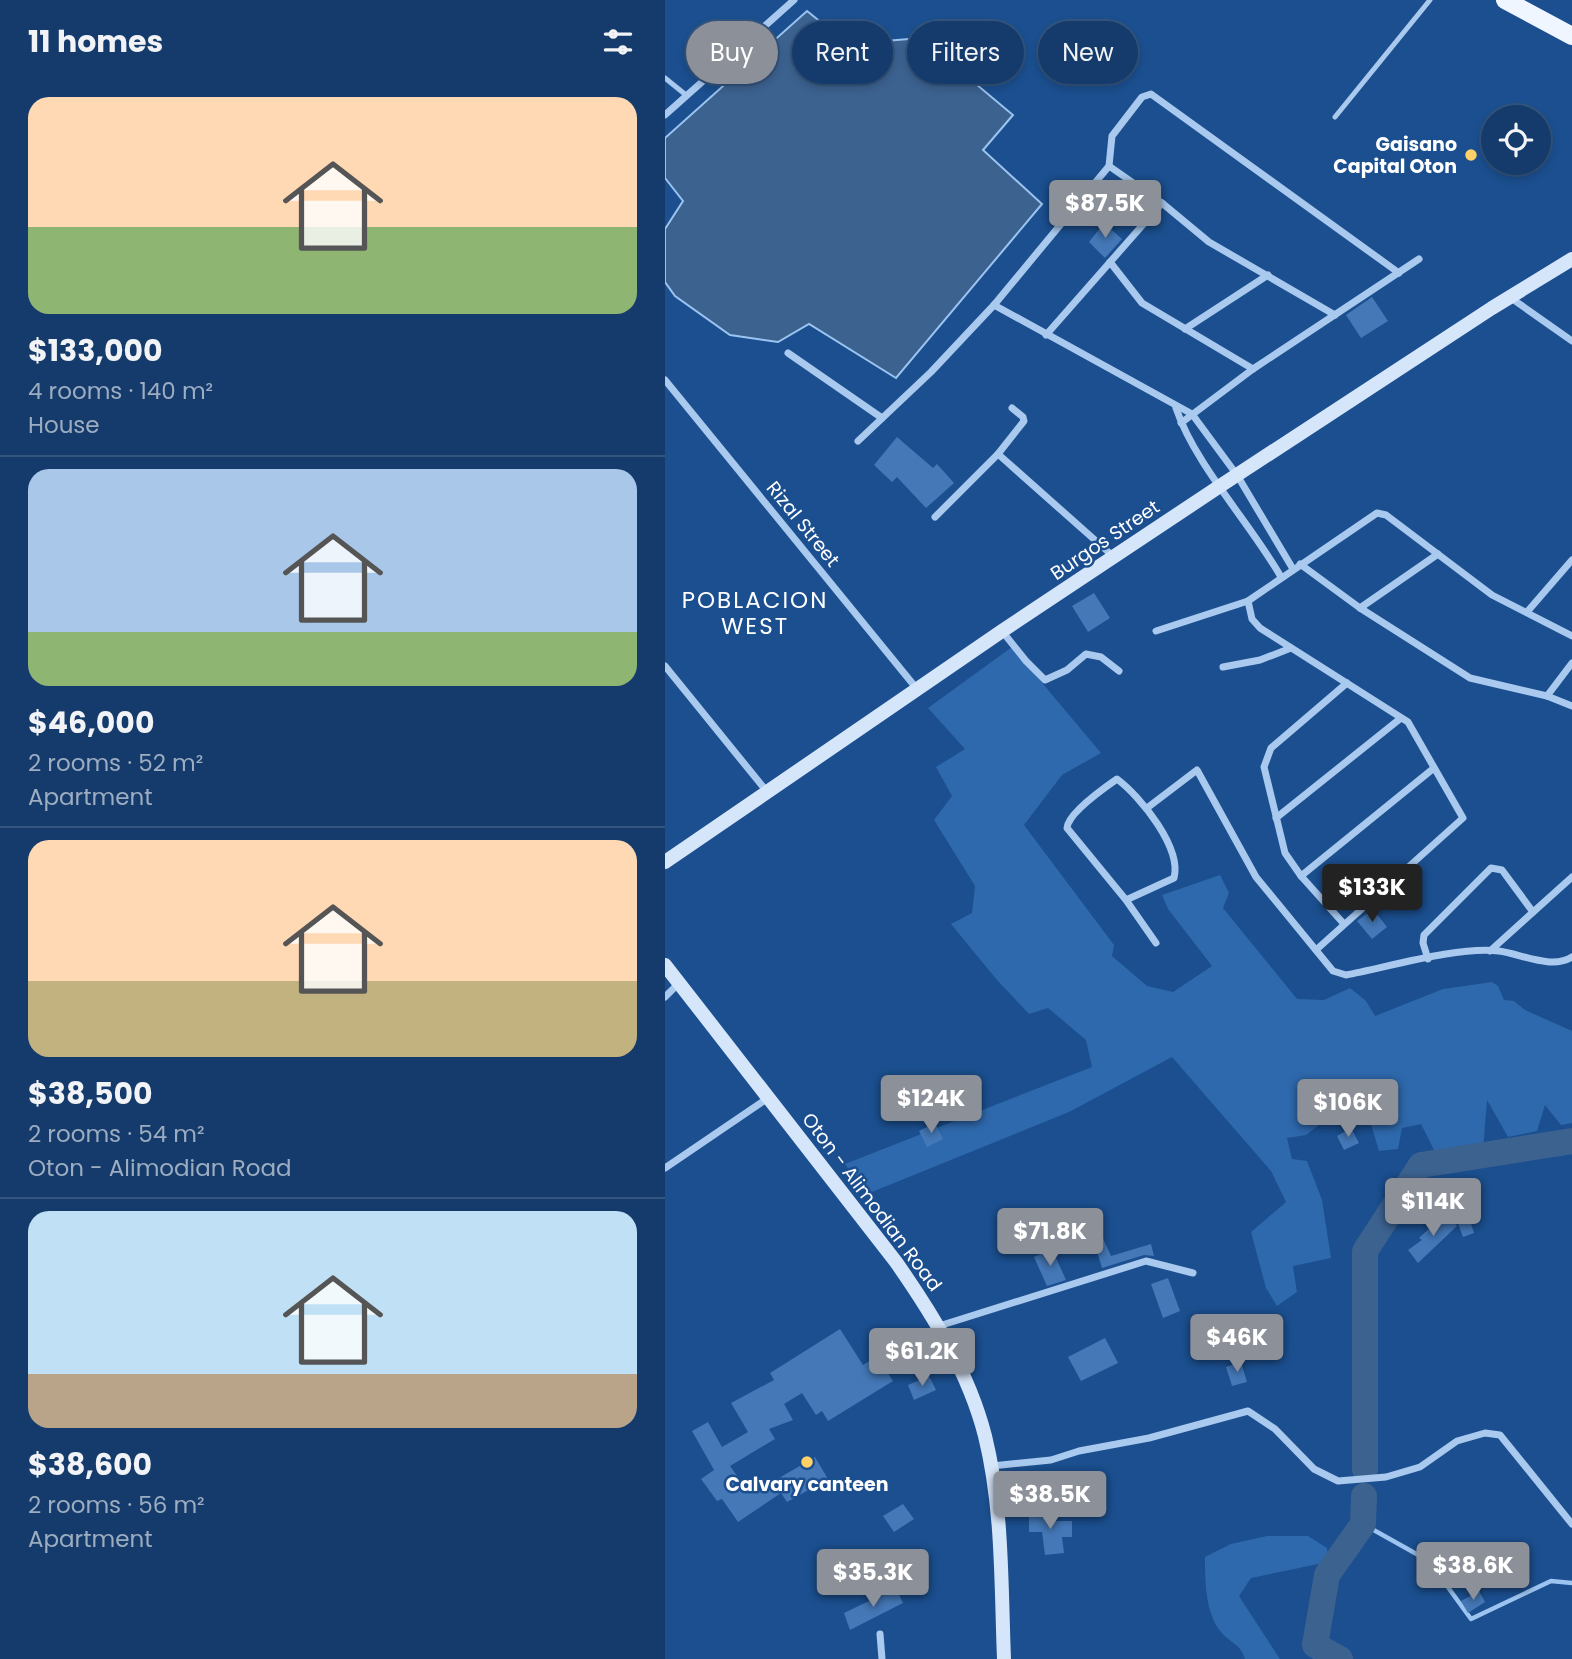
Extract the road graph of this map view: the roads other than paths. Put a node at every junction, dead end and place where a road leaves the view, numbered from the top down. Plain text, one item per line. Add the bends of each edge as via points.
1 (794, 0) edge
2 (1430, 0) edge
3 (1506, 0) edge
4 (1527, 5) edge
5 (1572, 36) edge
6 (665, 78) edge
7 (686, 95) junction
8 (665, 115) edge
9 (1335, 117) dead end
10 (1109, 166) junction
11 (1162, 203) junction
12 (1419, 258) dead end
13 (1572, 259) edge
14 (1110, 262) junction
15 (1399, 273) junction
16 (1268, 275) junction
17 (1511, 298) junction
18 (994, 305) junction
19 (1335, 315) junction
20 (1185, 329) junction
21 (1046, 335) junction
22 (1572, 341) edge
23 (788, 354) dead end
24 (1252, 369) junction
25 (665, 380) edge
26 (1012, 408) dead end
27 (1176, 408) junction
28 (1192, 414) junction
29 (881, 418) junction
30 (1181, 423) junction
31 (858, 441) dead end
32 (998, 454) junction
33 (1237, 475) junction
34 (1220, 486) junction
35 (935, 517) dead end
36 (1438, 554) junction
37 (1114, 558) junction
38 (1572, 560) edge
39 (1297, 567) junction
40 (1281, 578) junction
41 (1248, 601) junction
42 (1360, 608) junction
43 (1527, 612) junction
44 (1002, 631) junction
45 (1156, 631) dead end
46 (1572, 636) edge
47 (1291, 648) junction
48 (1572, 663) edge
49 (665, 666) edge
50 (1223, 667) dead end
51 (1119, 671) dead end
52 (1347, 683) junction
53 (917, 689) junction
54 (1547, 696) junction
55 (1572, 706) edge
56 (1401, 718) junction
57 (1434, 768) junction
58 (768, 793) junction
59 (1147, 808) junction
60 (1276, 818) junction
61 (665, 862) edge
62 (1300, 876) junction
63 (1572, 877) edge
64 (1126, 900) junction
65 (1533, 912) junction
66 (1344, 924) junction
67 (1156, 943) dead end
68 (1316, 950) junction
69 (1490, 951) junction
70 (1572, 957) edge
71 (1428, 959) junction
72 (665, 965) edge
73 (679, 983) junction
74 (665, 997) edge
75 (769, 1098) junction
76 (665, 1168) edge
77 (1193, 1273) dead end
78 (938, 1327) junction
79 (947, 1343) junction
80 (896, 1360) dead end
81 (991, 1466) junction
82 (1572, 1524) edge
83 (880, 1634) dead end
84 (882, 1659) edge
85 (1004, 1659) edge

1 - 7 street
2 - 9 lane
3 - 4 main road
4 - 5 main road
6 - 7 lane
7 - 8 street
10 - 11 street
10 - 15 street via 1112,136 1142,97 1151,94
10 - 18 street
11 - 14 street
11 - 16 street via 1209,242
12 - 15 street
13 - 17 street, Burgos Street
14 - 20 street via 1142,303
14 - 21 street
15 - 19 street
16 - 19 street
16 - 20 street
17 - 22 street
17 - 33 street, Burgos Street
18 - 21 street
18 - 29 street
19 - 24 street
20 - 24 street
21 - 27 street
23 - 29 street
24 - 28 street
25 - 53 street, Rizal Street
26 - 32 street via 1024,421
27 - 28 street
27 - 30 street
28 - 30 street
28 - 33 street
29 - 31 street
30 - 34 street
32 - 35 street
32 - 37 street
33 - 34 street, Burgos Street
33 - 39 street
34 - 37 street, Burgos Street
34 - 40 street
36 - 39 street via 1377,513
36 - 42 street
36 - 43 street via 1492,595
37 - 44 street, Burgos Street
38 - 43 street
39 - 40 street
39 - 42 street
40 - 41 street
41 - 45 street
41 - 47 street via 1252,619 1260,628
42 - 54 street via 1470,678
43 - 46 street
44 - 51 street via 1045,680 1087,654 1101,657
44 - 53 street, Burgos Street
47 - 50 street
47 - 52 street
48 - 54 street
49 - 58 street
52 - 56 street
52 - 60 street via 1271,748 1264,767
53 - 58 street, Burgos Street
54 - 55 street
56 - 57 street via 1408,722
56 - 60 street
57 - 62 street
57 - 66 street via 1463,818
58 - 61 street, Burgos Street
59 - 64 street via 1177,866 1174,878
59 - 64 street via 1117,779 1067,824
59 - 68 street via 1197,770 1256,877
60 - 62 street via 1285,853
62 - 66 street
63 - 65 street
64 - 67 street
65 - 69 street
65 - 71 street via 1502,870 1491,868 1424,934
66 - 68 street
68 - 71 street via 1333,971 1346,975
69 - 70 street via 1561,963
69 - 71 street
72 - 73 street, Oton - Alimodian Road
73 - 74 street
73 - 75 street, Oton - Alimodian Road
75 - 76 street
75 - 78 street, Oton - Alimodian Road via 896,1262
77 - 78 street via 1146,1261
78 - 79 street, Oton - Alimodian Road
79 - 80 lane
79 - 81 street, Oton - Alimodian Road via 970,1391
81 - 82 street via 1051,1460 1248,1411 1275,1429 1314,1469 1338,1481 1386,1477 1420,1467 1457,1441 1485,1433 1500,1435
81 - 85 street, Oton - Alimodian Road
83 - 84 street

